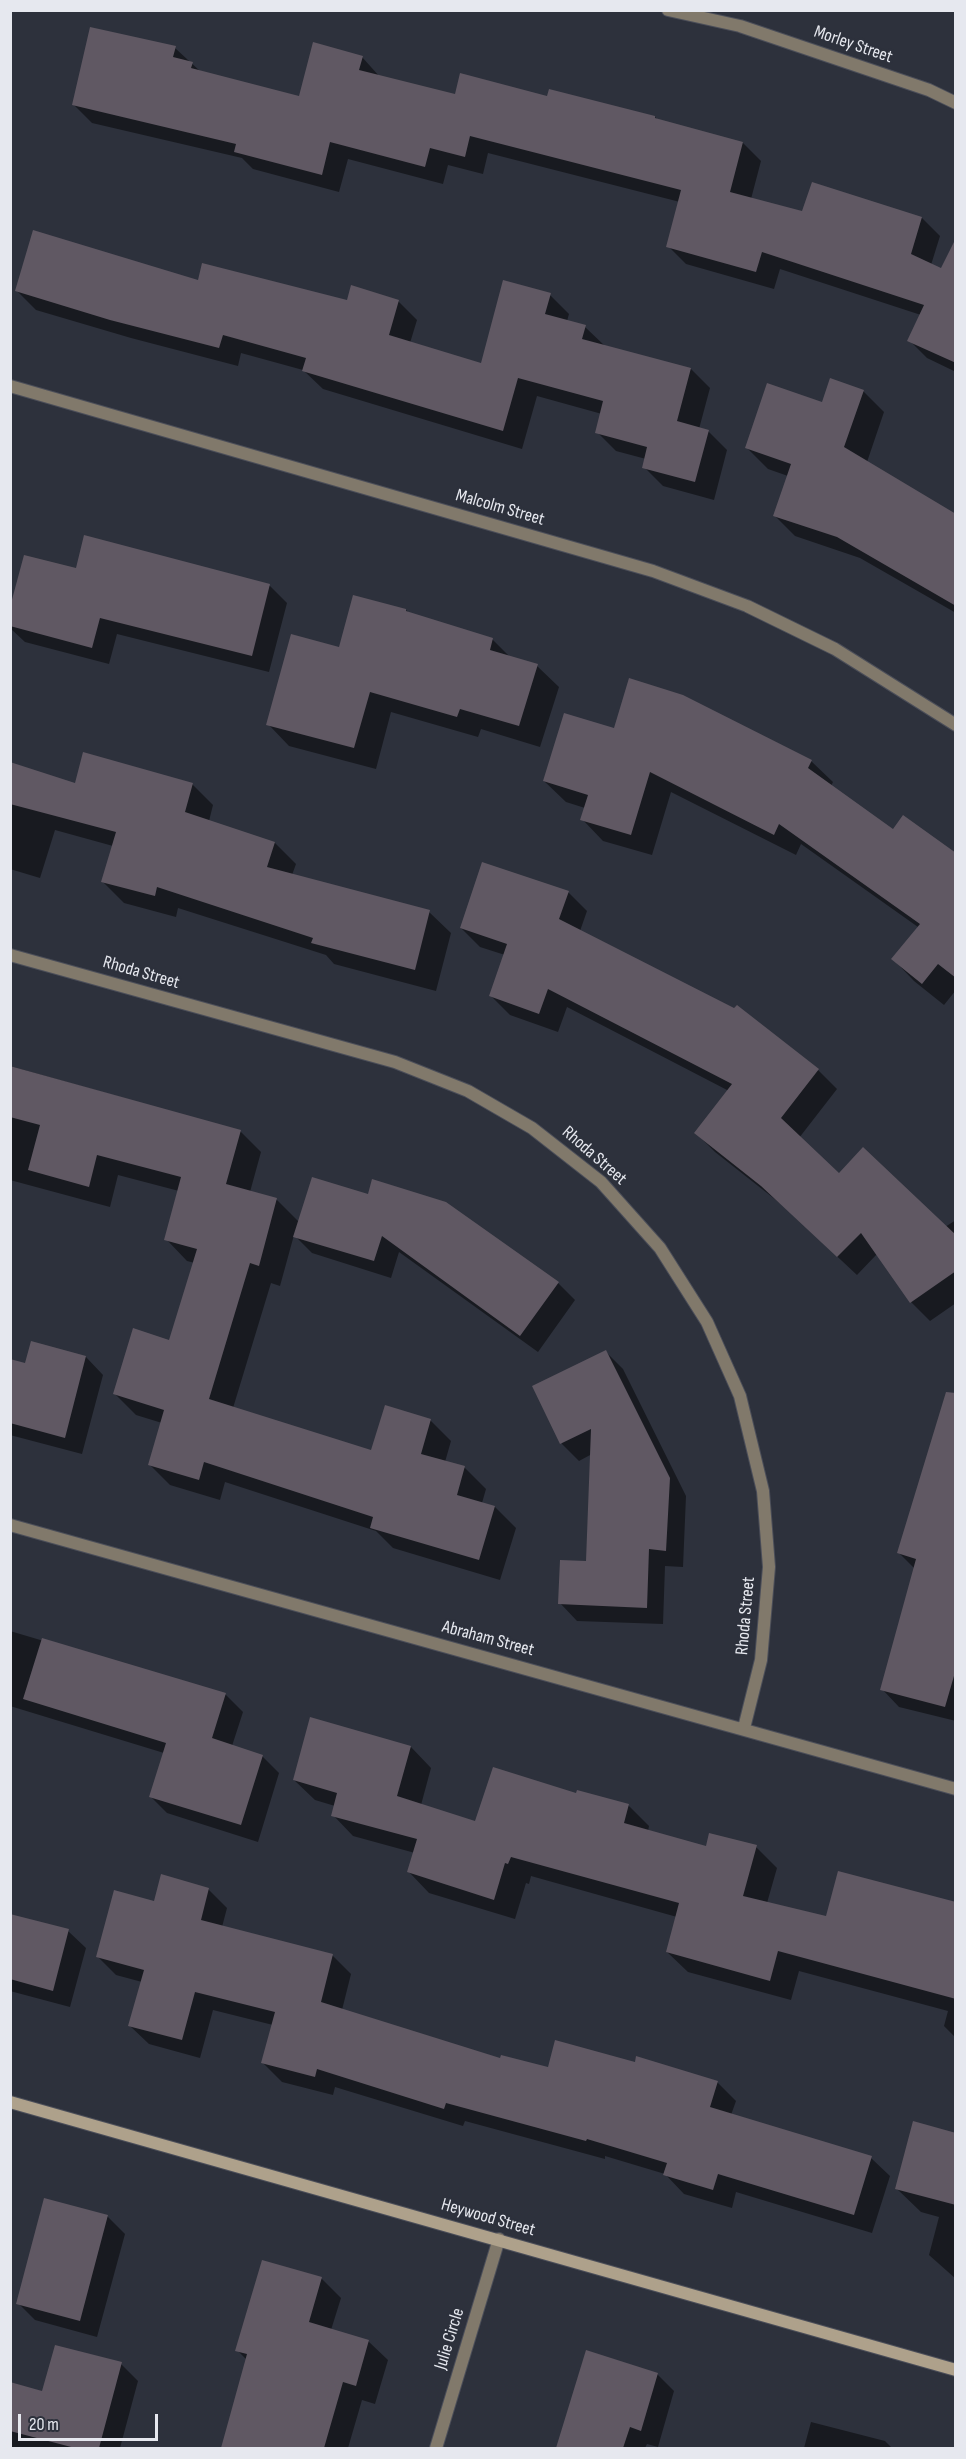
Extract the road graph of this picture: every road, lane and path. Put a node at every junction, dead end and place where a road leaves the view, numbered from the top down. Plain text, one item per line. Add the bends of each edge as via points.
1 (668, 10) edge
2 (956, 103) edge
3 (10, 386) edge
4 (956, 725) edge
5 (10, 955) edge
6 (10, 1525) edge
7 (744, 1728) junction
8 (956, 1789) edge
9 (10, 2102) edge
10 (499, 2239) junction
11 (956, 2370) edge
12 (436, 2448) edge

1 - 2 street, Morley Street via 740,26 929,90
3 - 4 street, Malcolm Street via 653,571 747,606 835,649
5 - 7 street, Rhoda Street via 395,1062 468,1091 523,1123 601,1182 660,1248 707,1322 740,1396 763,1491 769,1567 761,1660
6 - 7 street, Abraham Street
7 - 8 street, Abraham Street
9 - 10 street, Heywood Street
10 - 11 street, Heywood Street
10 - 12 street, Julie Circle

